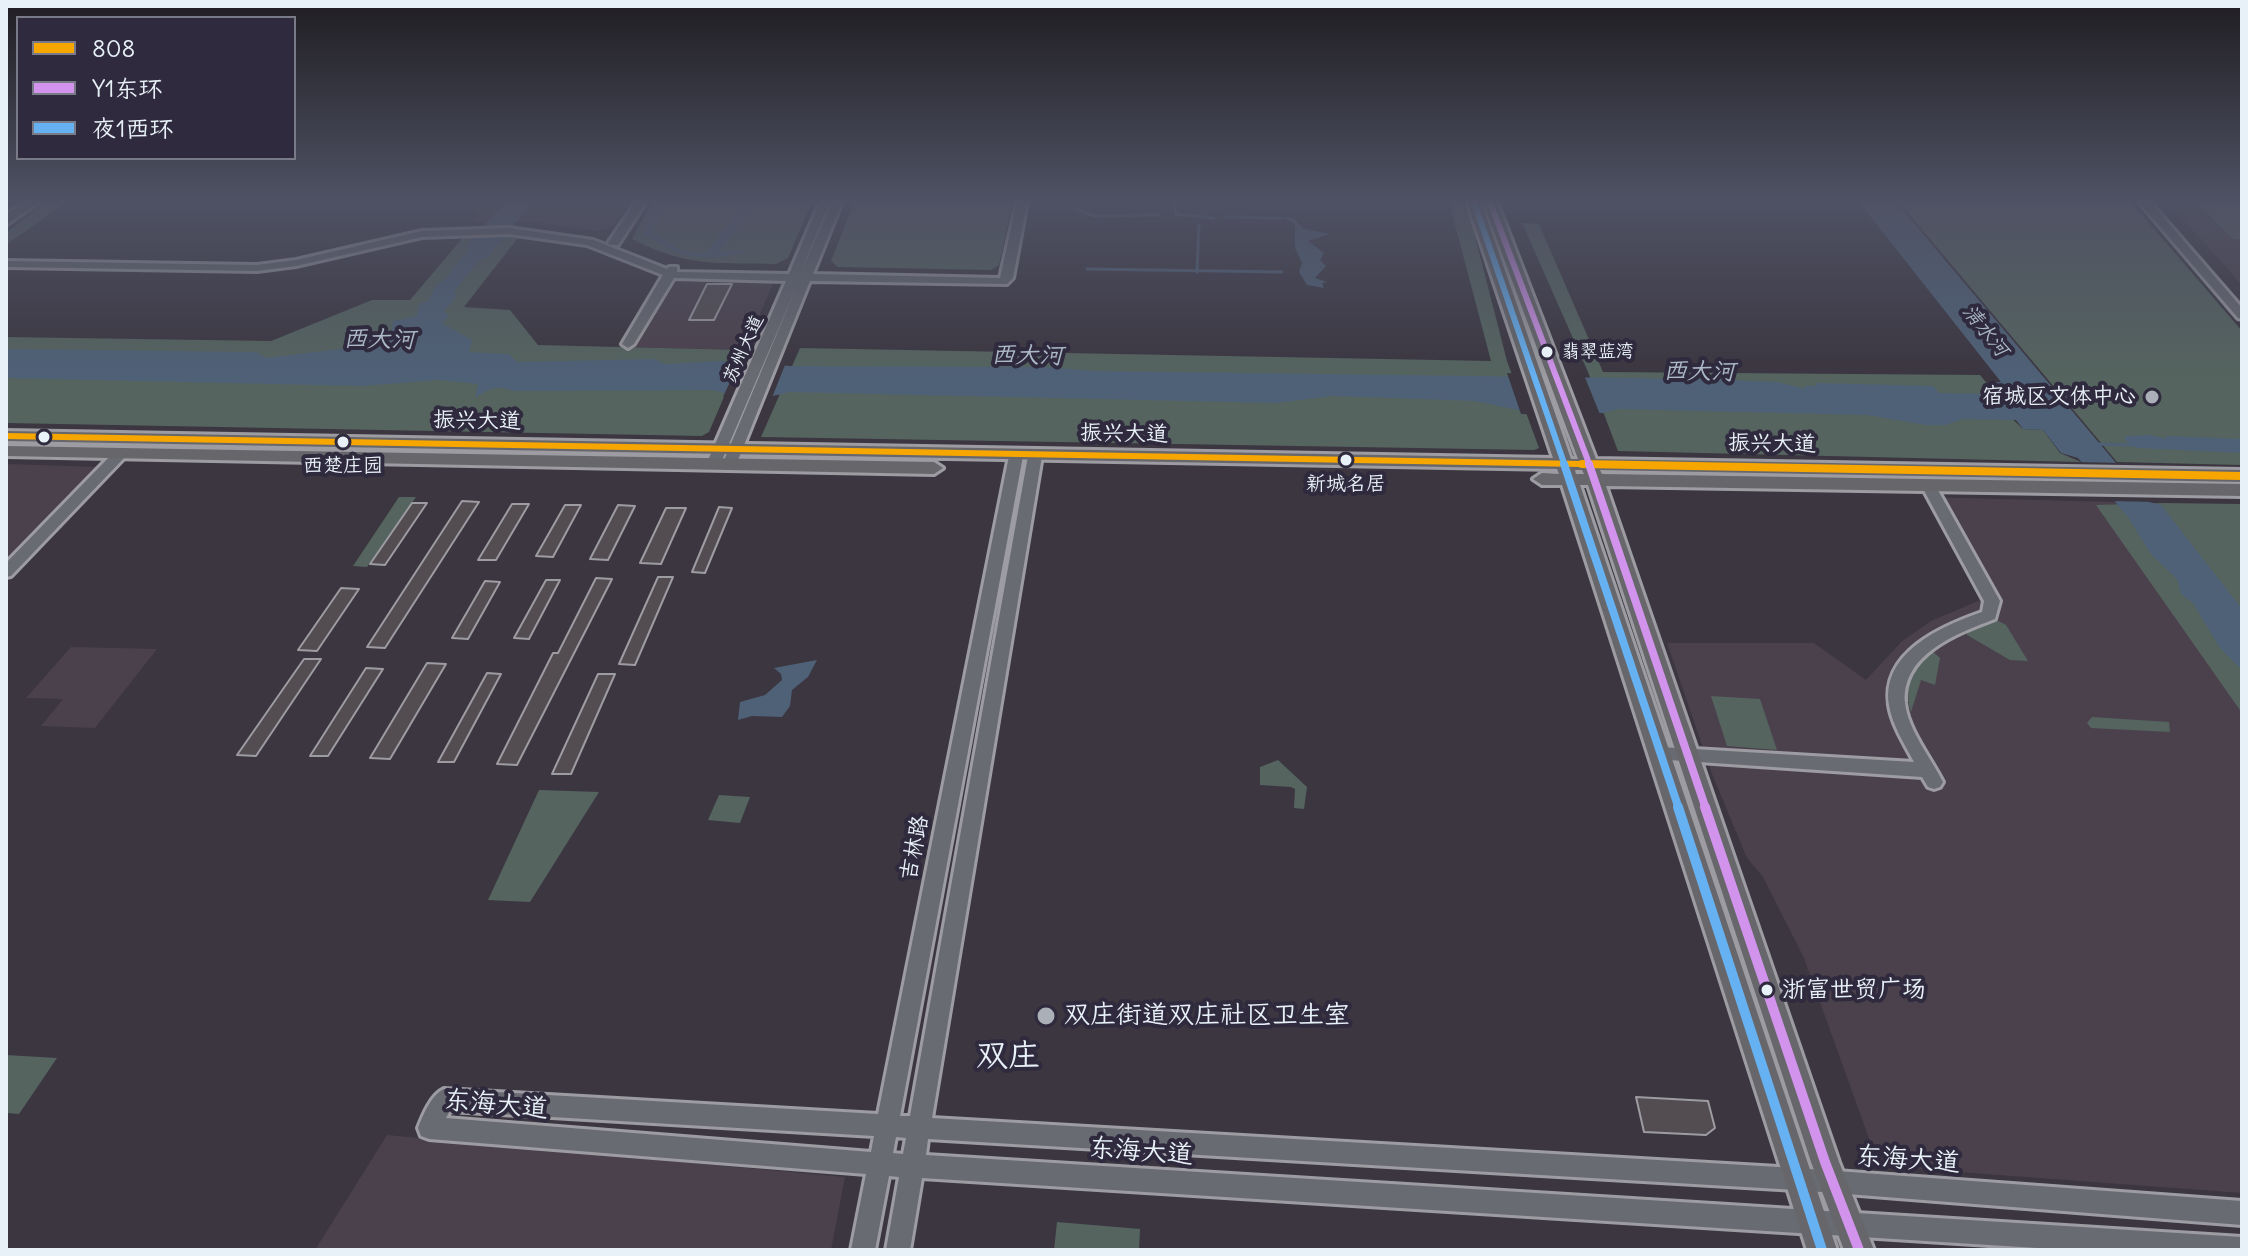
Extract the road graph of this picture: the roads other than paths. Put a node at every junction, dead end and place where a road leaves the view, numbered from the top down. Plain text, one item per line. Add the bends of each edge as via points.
1 (6, 261) edge
2 (306, 261) edge
3 (643, 261) edge
4 (649, 261) edge
5 (807, 261) edge
6 (809, 261) edge
7 (1010, 261) edge
8 (1494, 261) edge
9 (1512, 261) edge
10 (2195, 261) edge
11 (2204, 261) edge
12 (672, 272) junction
13 (802, 275) junction
14 (2242, 304) edge
15 (2242, 315) edge
16 (628, 344) dead end
17 (6, 436) edge
18 (6, 451) edge
19 (120, 454) junction
20 (724, 457) junction
21 (1024, 462) junction
22 (1577, 465) junction
23 (2242, 476) edge
24 (1928, 485) junction
25 (2242, 490) edge
26 (6, 572) edge
27 (1660, 754) junction
28 (1689, 758) junction
29 (886, 1125) junction
30 (920, 1127) junction
31 (880, 1164) junction
32 (913, 1166) junction
33 (1796, 1179) junction
34 (1833, 1182) junction
35 (2242, 1213) edge
36 (1810, 1221) junction
37 (1849, 1225) junction
38 (2242, 1249) edge
39 (863, 1250) edge
40 (898, 1250) edge
41 (1822, 1250) edge
42 (1859, 1250) edge

1 - 2 street via 257,268
3 - 12 street
4 - 12 street
5 - 13 street, 苏州大道
6 - 13 street, 苏州大道
7 - 13 street via 1003,282
8 - 22 main road via 1527,361
9 - 22 main road via 1551,361
10 - 15 street
11 - 14 street
12 - 13 street
12 - 16 street
13 - 20 street, 苏州大道 via 740,402
13 - 20 street, 苏州大道 via 776,355
17 - 20 main road, 振兴大道
18 - 19 main road, 振兴大道
19 - 20 main road, 振兴大道
19 - 26 street
20 - 21 main road, 振兴大道
21 - 22 main road, 振兴大道
21 - 29 street, 吉林路
21 - 30 street
22 - 23 main road, 振兴大道
22 - 24 main road, 振兴大道
22 - 27 main road
22 - 28 main road
24 - 25 main road, 振兴大道
24 - 28 street via 1992,601 1989,615 1943,633 1904,673 1897,706 1931,776
27 - 28 street
27 - 33 main road
28 - 34 main road
29 - 30 street, 东海大道
29 - 31 street, 吉林路
29 - 31 street, 东海大道 via 444,1100 429,1128
30 - 32 street
30 - 33 street, 东海大道
31 - 32 street, 东海大道
31 - 39 street, 吉林路
32 - 36 street, 东海大道
32 - 40 street
33 - 34 street, 东海大道
33 - 36 main road
34 - 35 street, 东海大道
34 - 37 main road
36 - 37 street, 东海大道
36 - 41 main road
37 - 38 street, 东海大道
37 - 42 main road

